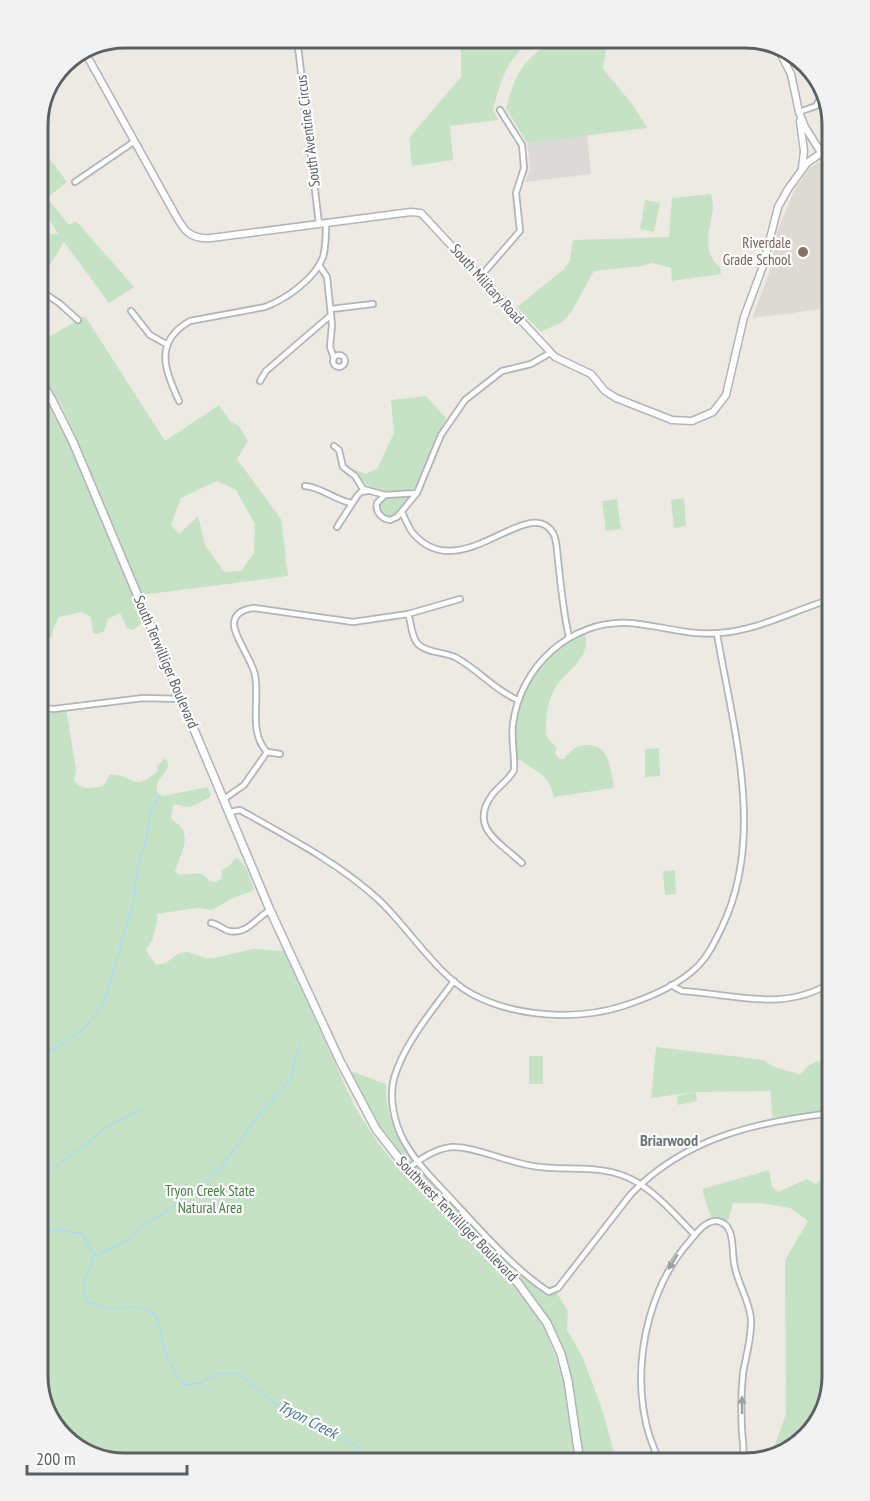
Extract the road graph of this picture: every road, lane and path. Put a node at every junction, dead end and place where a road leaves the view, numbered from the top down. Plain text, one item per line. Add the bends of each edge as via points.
1 (299, 48) edge
2 (88, 58) edge
3 (782, 58) edge
4 (818, 102) edge
5 (500, 110) dead end
6 (799, 112) junction
7 (135, 141) junction
8 (821, 153) joint
9 (802, 170) junction
10 (75, 182) dead end
11 (322, 224) junction
12 (319, 265) junction
13 (480, 277) junction
14 (48, 296) edge
15 (373, 304) dead end
16 (331, 309) junction
17 (131, 311) dead end
18 (332, 315) junction
19 (78, 320) dead end
20 (166, 344) junction
21 (550, 353) junction
22 (334, 358) dead end
23 (260, 381) dead end
24 (48, 393) edge
25 (179, 401) dead end
26 (334, 446) dead end
27 (305, 486) dead end
28 (368, 491) junction
29 (417, 493) junction
30 (385, 495) junction
31 (351, 503) junction
32 (402, 512) junction
33 (337, 527) dead end
34 (460, 599) dead end
35 (822, 603) edge
36 (408, 614) junction
37 (717, 634) junction
38 (569, 637) junction
39 (182, 699) junction
40 (518, 700) junction
41 (48, 709) edge
42 (267, 752) junction
43 (280, 754) dead end
44 (224, 799) junction
45 (230, 812) junction
46 (522, 863) dead end
47 (270, 910) junction
48 (211, 923) dead end
49 (288, 951) joint
50 (454, 981) junction
51 (671, 985) junction
52 (822, 987) edge
53 (822, 1115) edge
54 (418, 1161) junction
55 (407, 1169) junction
56 (640, 1184) junction
57 (695, 1235) junction
58 (579, 1453) edge
59 (656, 1453) edge
60 (744, 1453) edge

1 - 11 street, South Aventine Circus
2 - 7 street, South Military Road
3 - 6 street via 792,78
4 - 6 street
5 - 13 street via 522,145 524,168 516,193 519,231
6 - 8 street
6 - 9 street
7 - 10 street
7 - 11 street, South Military Road via 180,222 194,237
8 - 9 street, South Military Road
9 - 21 street, South Military Road via 775,216 763,266 744,317 727,391 710,414 696,421 680,421 628,404 605,391 591,374
11 - 12 street, South Aventine Circus via 324,252
11 - 13 street, South Military Road via 422,213
12 - 16 street via 327,277
12 - 20 street via 301,286 276,303 190,321
13 - 21 street, South Military Road
14 - 19 street
15 - 16 street
16 - 18 street
17 - 20 street via 150,335
18 - 22 street via 330,347
18 - 23 street via 266,371
20 - 25 street via 167,371
21 - 29 street via 537,362 502,371 465,400 441,435
24 - 39 main road, South Terwilliger Boulevard via 73,442
26 - 28 street via 339,450 343,467
27 - 31 street
28 - 30 street
28 - 31 street
29 - 30 street
29 - 32 street
30 - 32 street via 377,505 382,517 392,520
31 - 33 street
32 - 38 street via 412,532 424,543 450,551 481,545 522,524 535,522 547,527 554,533 557,548
34 - 36 street
35 - 37 street via 763,625
36 - 40 street via 420,646 454,657
36 - 42 street via 343,622 254,608 237,615 236,633 255,673 257,737
37 - 38 street via 615,623 591,627
37 - 51 street via 742,793 739,876 723,924 705,958
38 - 40 street via 532,672
39 - 41 street via 143,698
39 - 44 main road, South Terwilliger Boulevard
40 - 46 street via 513,724 514,770 490,800 483,820 495,839
42 - 43 street
42 - 44 street via 243,785
44 - 45 main road, South Terwilliger Boulevard
45 - 47 main road, South Terwilliger Boulevard
45 - 50 street via 240,810 325,859 377,899
47 - 48 street via 240,931 225,930
47 - 49 main road, South Terwilliger Boulevard
49 - 55 main road, Southwest Terwilliger Boulevard via 363,1106
50 - 51 street via 489,1001 547,1013 589,1013 615,1008
50 - 54 street via 417,1033 394,1079 392,1099 397,1125
51 - 52 street via 682,991 776,1000 810,994
53 - 56 street via 729,1133 683,1154
54 - 55 street
54 - 56 street via 439,1150 459,1147 533,1166 606,1170
54 - 56 street via 495,1246 552,1292
55 - 58 main road, Southwest Terwilliger Boulevard via 519,1283 548,1323 568,1381
56 - 57 street
57 -> 59 street via 666,1273 643,1349 643,1403
60 -> 57 street via 742,1384 750,1308 735,1270 727,1226 713,1221

